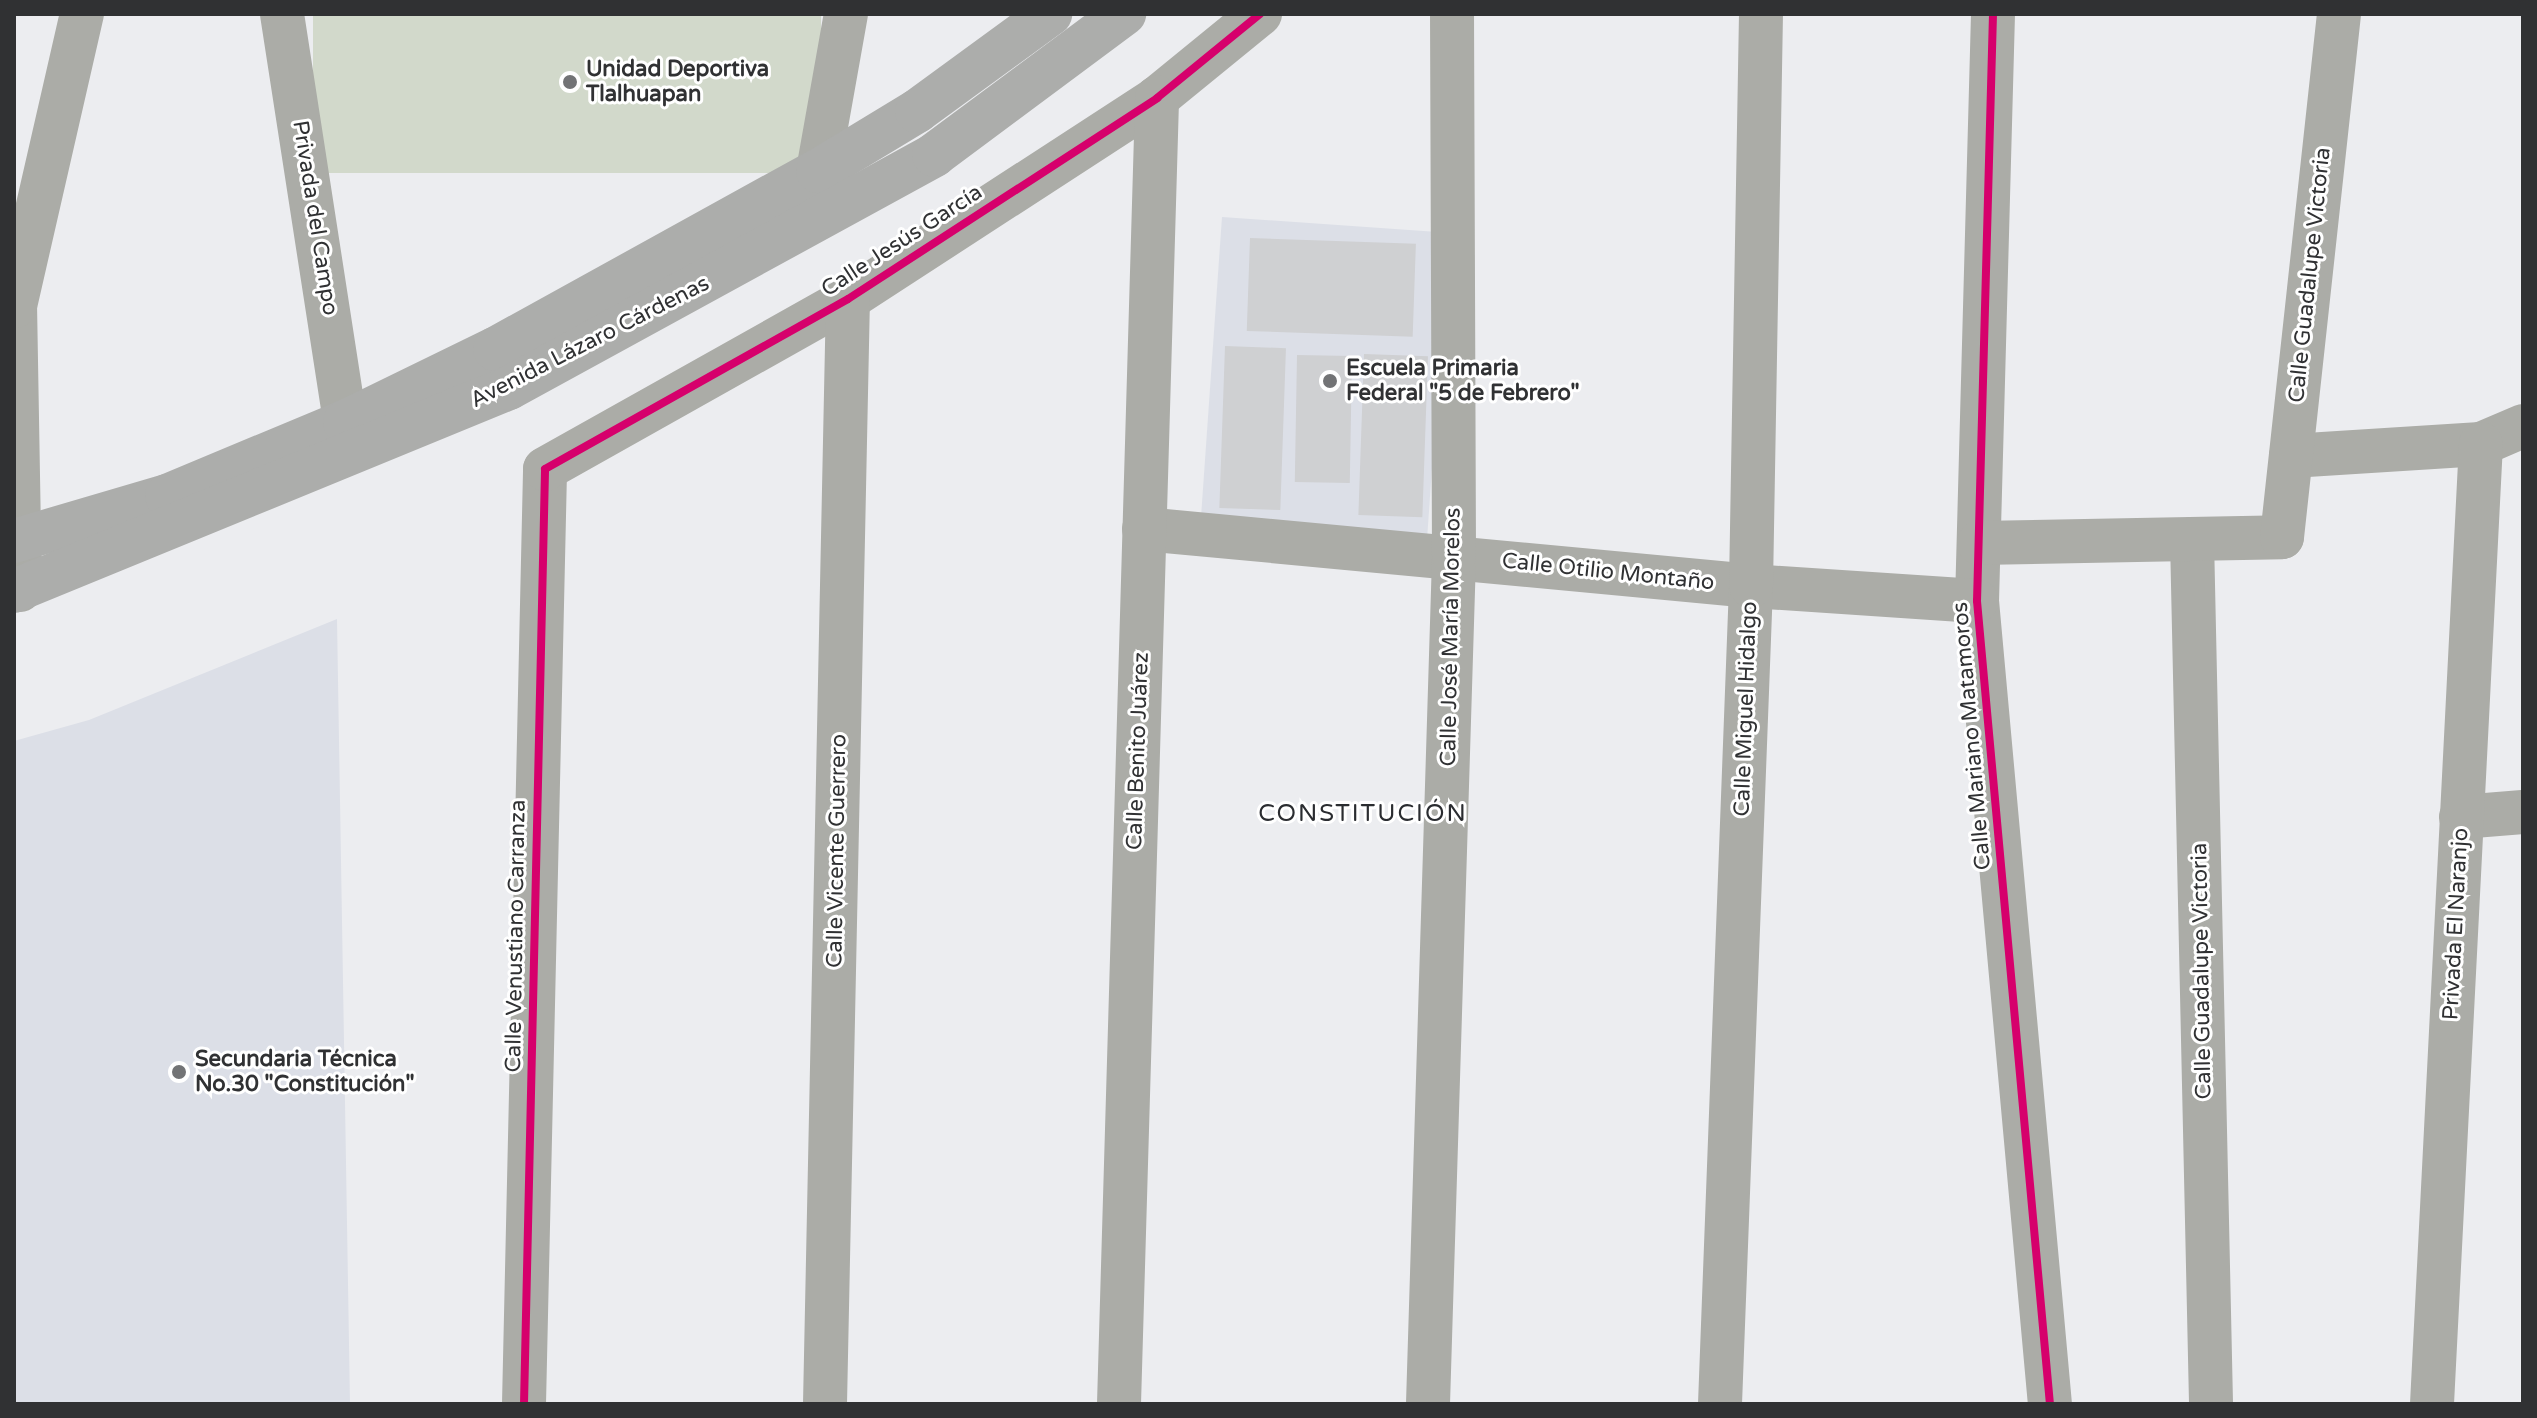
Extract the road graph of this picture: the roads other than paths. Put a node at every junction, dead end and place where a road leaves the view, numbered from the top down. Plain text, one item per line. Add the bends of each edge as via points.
1 (82, 14) edge
2 (282, 14) edge
3 (846, 14) edge
4 (1050, 14) edge
5 (1124, 14) edge
6 (1260, 14) edge
7 (1452, 14) edge
8 (1761, 14) edge
9 (1993, 14) edge
10 (2339, 14) edge
11 (1157, 98) junction
12 (818, 171) junction
13 (848, 299) junction
14 (345, 422) junction
15 (2523, 426) edge
16 (2481, 444) junction
17 (2291, 456) junction
18 (545, 469) joint
19 (1144, 529) junction
20 (2192, 539) junction
21 (16, 541) edge
22 (1979, 543) junction
23 (1454, 556) junction
24 (1751, 586) junction
25 (17, 590) edge
26 (1977, 601) junction
27 (2523, 812) edge
28 (2461, 817) junction
29 (524, 1404) edge
30 (825, 1404) edge
31 (1119, 1404) edge
32 (1428, 1404) edge
33 (1720, 1404) edge
34 (2050, 1404) edge
35 (2211, 1404) edge
36 (2432, 1404) edge

1 - 21 street via 15,306
2 - 14 street, Privada del Campo
3 - 12 street
4 - 12 main road, Avenida Lázaro Cárdenas via 917,111
5 - 25 main road, Avenida Lázaro Cárdenas via 934,155 509,388
6 - 11 street, Calle Jesús García
7 - 23 street, Calle José María Morelos
8 - 24 street, Calle Miguel Hidalgo
9 - 22 street, Calle Mariano Matamoros
10 - 17 street, Calle Guadalupe Victoria
11 - 13 street, Calle Jesús García
11 - 19 street, Calle Benito Juárez
12 - 14 main road, Avenida Lázaro Cárdenas via 495,349
13 - 18 street, Calle Jesús García
13 - 30 street, Calle Vicente Guerrero
14 - 21 main road, Avenida Lázaro Cárdenas via 167,496
15 - 16 street
16 - 17 street
16 - 28 street, Privada El Naranjo
17 - 20 street, Calle Guadalupe Victoria via 2282,537
18 - 29 street, Calle Venustiano Carranza
19 - 23 street, Calle Otilio Montaño
19 - 31 street, Calle Benito Juárez
20 - 22 street
20 - 35 street, Calle Guadalupe Victoria
21 - 25 street
22 - 26 street, Calle Mariano Matamoros
23 - 24 street, Calle Otilio Montaño
23 - 32 street, Calle José María Morelos
24 - 26 street, Calle Otilio Montaño
24 - 33 street, Calle Miguel Hidalgo
26 - 34 street, Calle Mariano Matamoros
27 - 28 street
28 - 36 street, Privada El Naranjo

